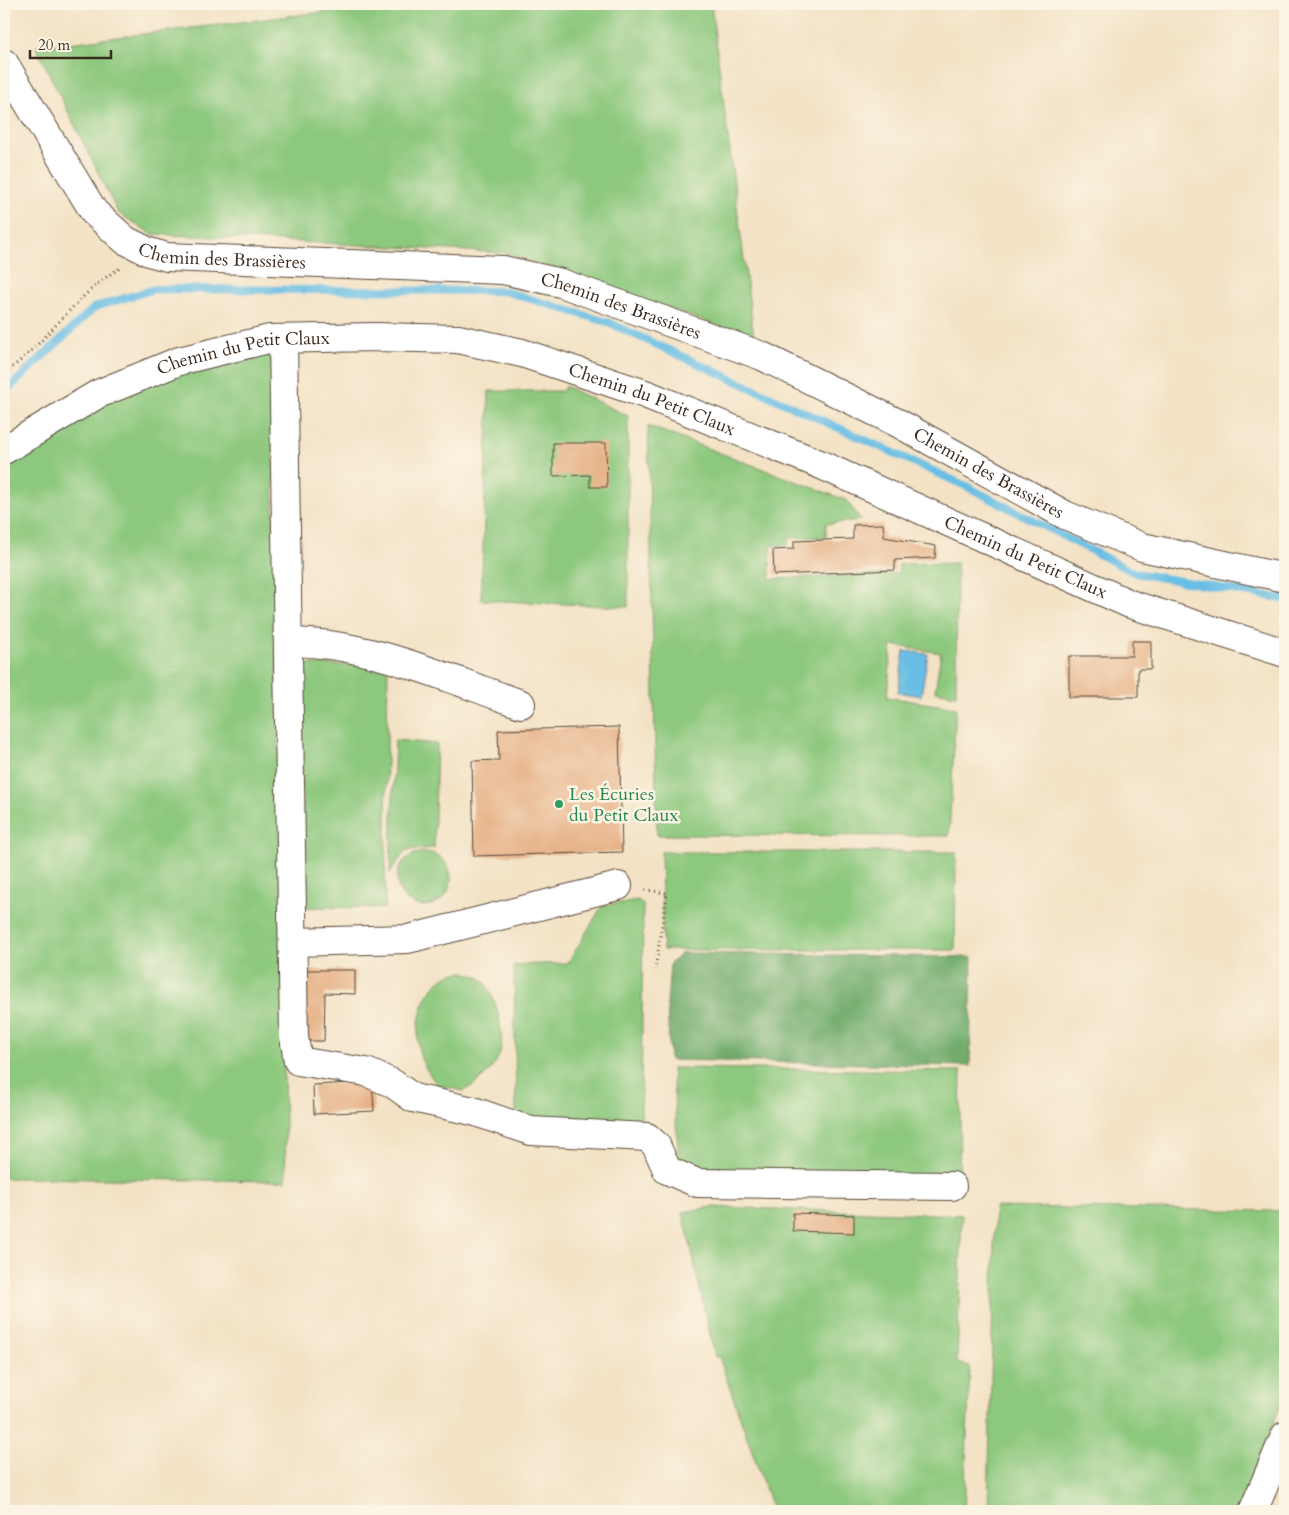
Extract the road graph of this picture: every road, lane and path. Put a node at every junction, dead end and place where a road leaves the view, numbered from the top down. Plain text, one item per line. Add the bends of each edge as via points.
1 (4, 63) edge
2 (149, 252) junction
3 (283, 339) junction
4 (4, 373) edge
5 (4, 450) edge
6 (1285, 578) edge
7 (288, 642) junction
8 (1285, 653) edge
9 (521, 704) dead end
10 (618, 886) joint
11 (293, 942) junction
12 (655, 970) dead end
13 (952, 1186) dead end
14 (1285, 1436) edge
15 (1253, 1511) edge

1 - 2 street, Chemin des Brassières via 94,212 125,240
2 - 4 path via 88,292 20,362
2 - 6 street, Chemin des Brassières via 167,257 503,270 561,283 762,356 898,423 1065,515 1142,547
3 - 5 street, Chemin du Petit Claux via 269,339 179,362 134,379 98,394
3 - 7 street
3 - 8 street, Chemin du Petit Claux via 458,339 522,353 645,394 817,463 1130,604
7 - 9 street via 375,654
7 - 11 street
10 - 11 street via 408,939
10 - 12 path via 667,893
11 - 13 street via 294,1037 298,1061 366,1072 392,1083 413,1098 473,1111 531,1131 646,1137 656,1144 667,1170 697,1183
14 - 15 street

